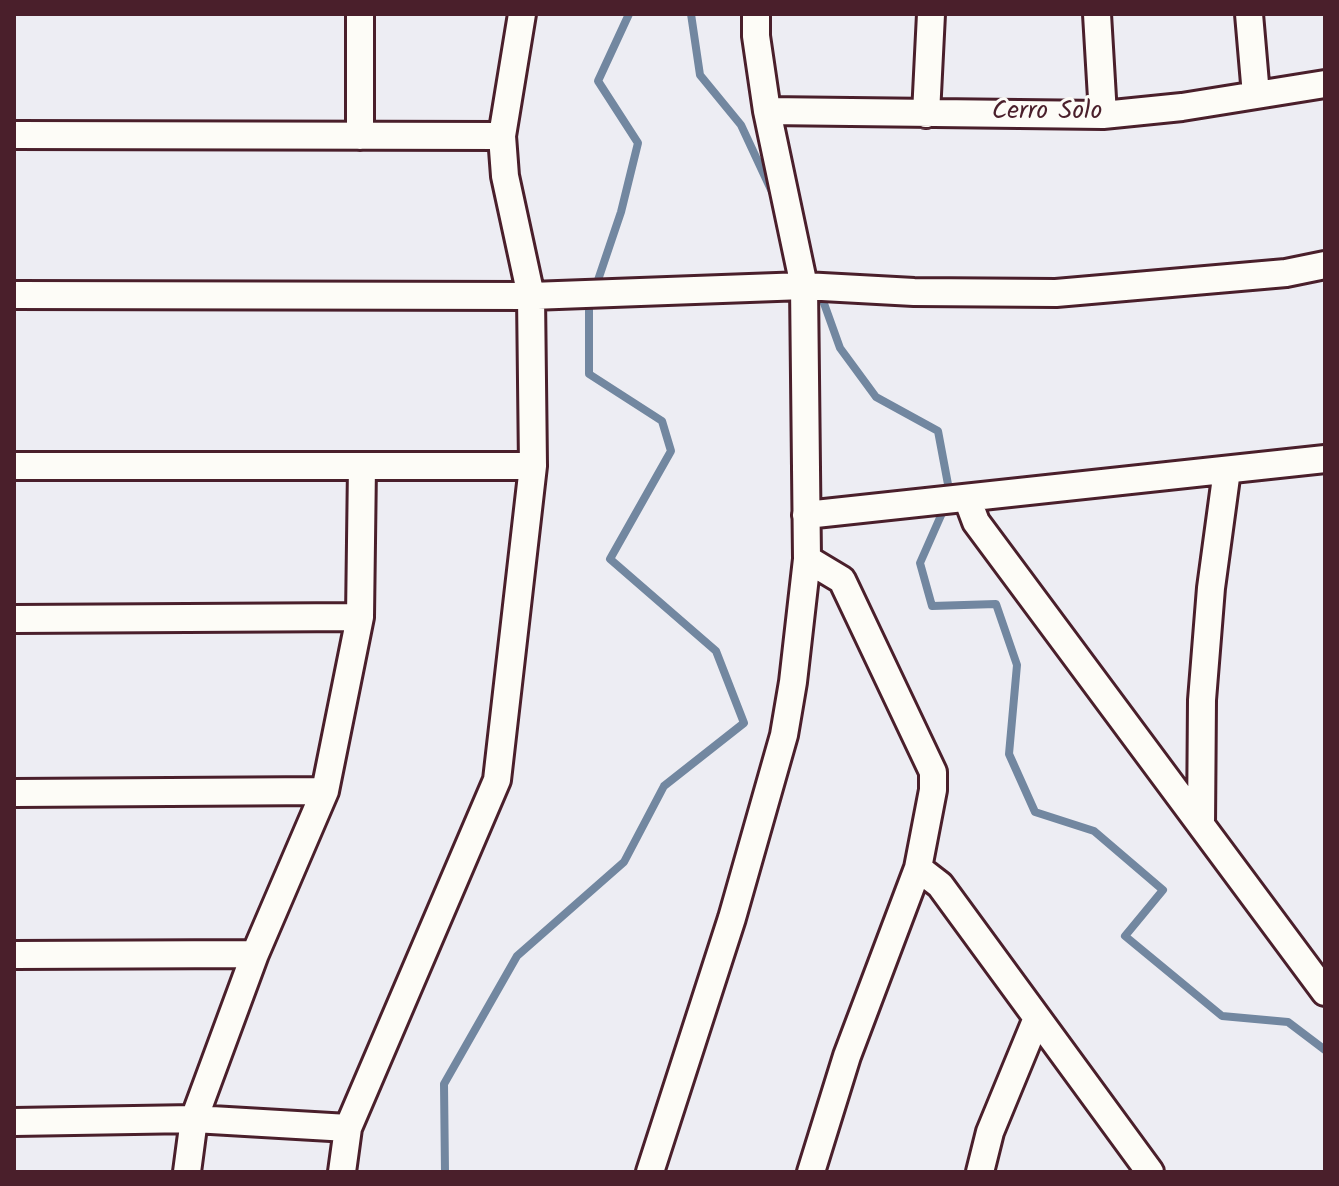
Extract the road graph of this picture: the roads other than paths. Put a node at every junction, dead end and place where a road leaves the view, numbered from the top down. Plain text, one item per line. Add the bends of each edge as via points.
1 (360, 14) edge
2 (522, 14) edge
3 (756, 14) edge
4 (931, 14) edge
5 (1097, 14) edge
6 (1249, 14) edge
7 (1325, 84) edge
8 (1256, 95) junction
9 (767, 111) junction
10 (926, 114) junction
11 (1103, 115) junction
12 (14, 135) edge
13 (360, 136) junction
14 (502, 136) junction
15 (1325, 265) edge
16 (804, 286) junction
17 (14, 295) edge
18 (531, 296) junction
19 (1325, 459) edge
20 (14, 466) edge
21 (362, 466) junction
22 (533, 466) junction
23 (1227, 470) junction
24 (967, 498) junction
25 (806, 515) junction
26 (807, 559) junction
27 (360, 617) junction
28 (14, 619) edge
29 (325, 791) junction
30 (14, 793) edge
31 (1201, 825) junction
32 (918, 868) junction
33 (255, 954) junction
34 (14, 955) edge
35 (1325, 992) edge
36 (1037, 1018) junction
37 (194, 1119) junction
38 (14, 1122) edge
39 (348, 1128) junction
40 (187, 1172) edge
41 (342, 1172) edge
42 (650, 1172) edge
43 (811, 1172) edge
44 (980, 1172) edge
45 (1150, 1172) edge

1 - 13 street
2 - 14 street
3 - 9 street
4 - 10 street
5 - 11 street
6 - 8 street
7 - 8 street, Cerro Solo
8 - 11 street, Cerro Solo
9 - 10 street, Cerro Solo
9 - 16 street
10 - 11 street, Cerro Solo
12 - 13 street
13 - 14 street
14 - 18 street via 505,176
15 - 16 street via 1056,293
16 - 18 street
16 - 25 street
17 - 18 street
18 - 22 street
19 - 23 street
20 - 21 street
21 - 22 street
21 - 27 street
22 - 39 street via 497,780
23 - 24 street
23 - 31 street via 1203,686
24 - 25 street
24 - 31 street via 976,522
25 - 26 street
26 - 32 street via 842,580 933,772
26 - 42 street via 784,735
27 - 28 street
27 - 29 street
29 - 30 street
29 - 33 street
31 - 35 street
32 - 36 street via 940,885
32 - 43 street via 847,1056
33 - 34 street
33 - 37 street
36 - 44 street via 990,1132
36 - 45 street
37 - 38 street
37 - 39 street
37 - 40 street
39 - 41 street

